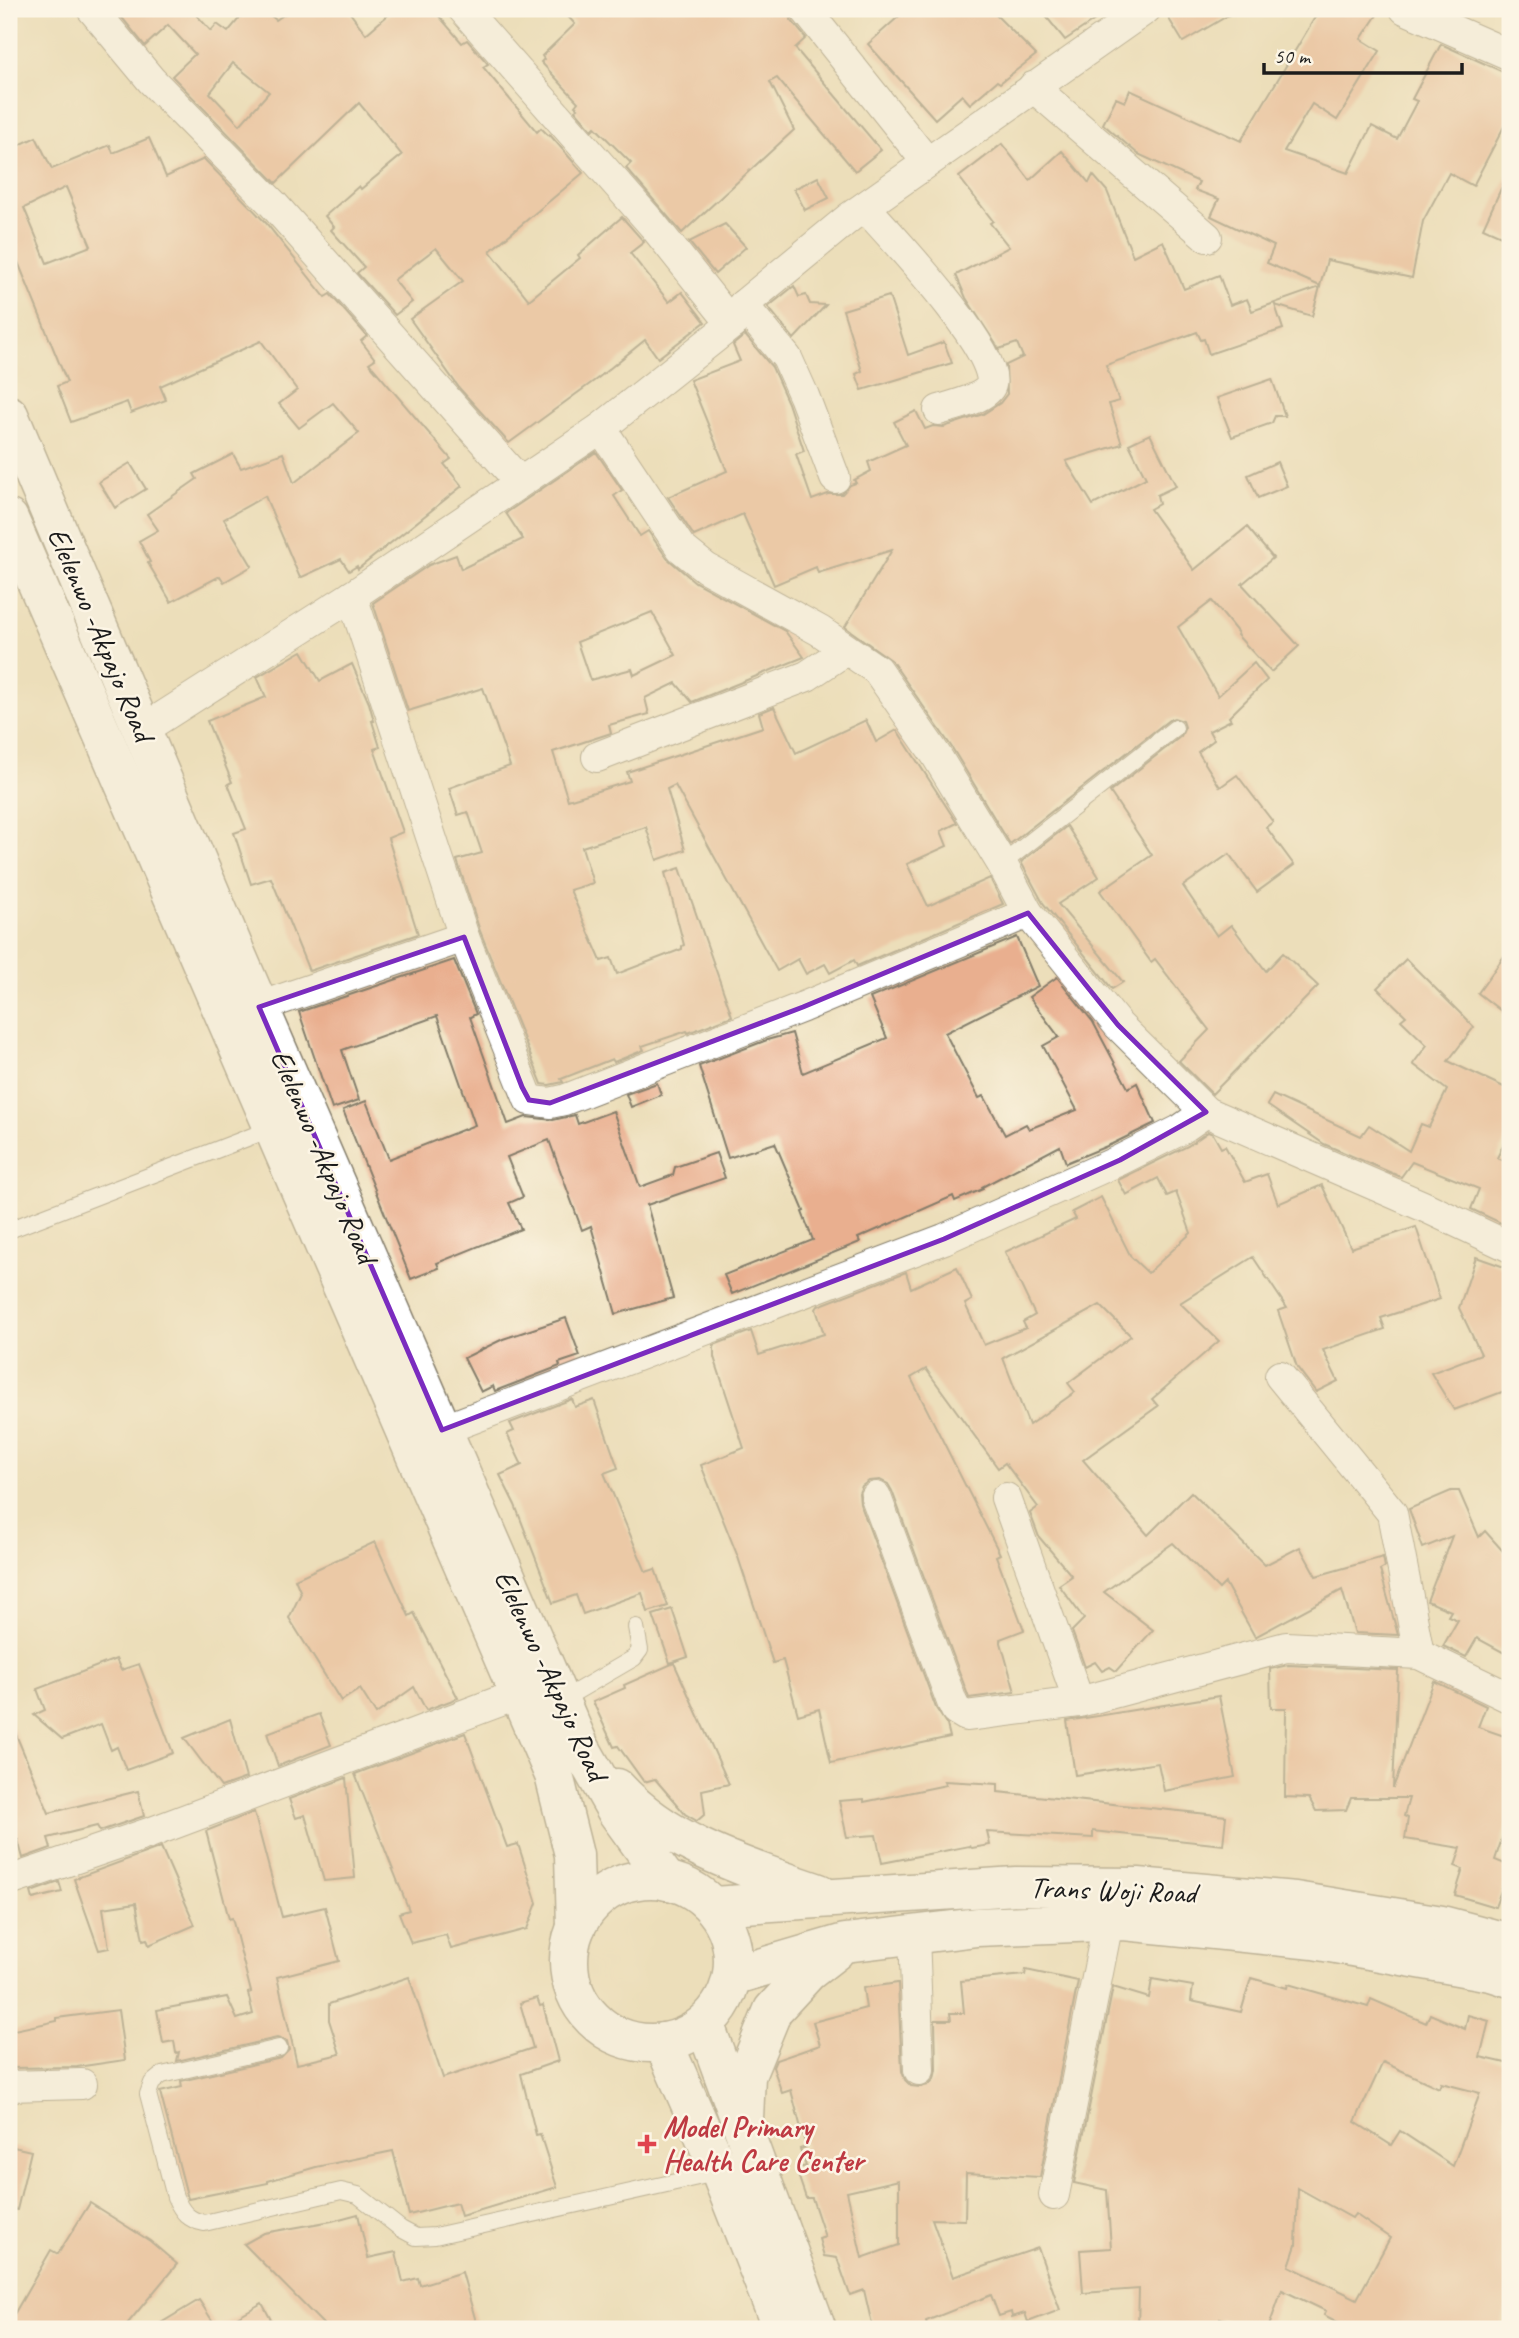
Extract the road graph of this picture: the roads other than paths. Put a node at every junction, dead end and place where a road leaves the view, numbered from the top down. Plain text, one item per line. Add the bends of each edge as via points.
1 (92, 9) edge
2 (463, 9) edge
3 (805, 9) edge
4 (1146, 9) edge
5 (1405, 9) edge
6 (1510, 55) edge
7 (1033, 87) junction
8 (927, 162) junction
9 (865, 207) junction
10 (1207, 237) dead end
11 (738, 314) junction
12 (939, 410) dead end
13 (9, 415) edge
14 (601, 428) junction
15 (835, 478) dead end
16 (520, 482) junction
17 (9, 519) edge
18 (352, 596) junction
19 (846, 650) junction
20 (1175, 728) dead end
21 (142, 730) junction
22 (597, 757) dead end
23 (1002, 864) junction
24 (1028, 913) junction
25 (464, 937) junction
26 (259, 1007) junction
27 (1206, 1112) junction
28 (273, 1129) junction
29 (9, 1230) edge
30 (1510, 1247) edge
31 (1280, 1376) dead end
32 (442, 1430) junction
33 (876, 1497) dead end
34 (1006, 1498) dead end
35 (636, 1627) dead end
36 (1419, 1654) junction
37 (519, 1695) junction
38 (1510, 1698) edge
39 (560, 1701) junction
40 (1079, 1702) junction
41 (580, 1747) junction
42 (9, 1881) edge
43 (667, 1881) junction
44 (837, 1899) junction
45 (713, 1906) junction
46 (1108, 1922) junction
47 (576, 1927) junction
48 (914, 1934) junction
49 (845, 1943) junction
50 (1510, 1943) edge
51 (732, 1976) junction
52 (1510, 1978) edge
53 (705, 2025) junction
54 (663, 2042) junction
55 (279, 2048) dead end
56 (919, 2070) dead end
57 (82, 2084) dead end
58 (9, 2086) edge
59 (744, 2127) junction
60 (720, 2172) junction
61 (1054, 2196) dead end
62 (782, 2329) edge
63 (817, 2329) edge

1 - 16 street
2 - 11 street via 653,225
3 - 8 street
4 - 7 street
5 - 6 street
7 - 8 street
7 - 10 street
8 - 9 street
9 - 11 street
9 - 12 street via 949,301 991,372 991,386 984,394
11 - 14 street
11 - 15 street via 787,358
13 - 21 main road, Elelenwo -Akpajo Road
14 - 16 street
14 - 19 street via 681,548 706,568
16 - 18 street
17 - 28 main road, Elelenwo -Akpajo Road
18 - 21 street
18 - 25 street
19 - 22 street via 807,676
19 - 23 street via 877,670 936,755
20 - 23 lane
21 - 26 main road, Elelenwo -Akpajo Road
23 - 24 street
24 - 25 street via 803,1007 550,1102 529,1100
24 - 27 street via 1118,1025
25 - 26 street
26 - 32 main road, Elelenwo -Akpajo Road
27 - 30 street
27 - 32 street via 1120,1160 944,1239
28 - 29 lane
28 - 37 main road, Elelenwo -Akpajo Road
31 - 36 street via 1392,1513
32 - 39 main road, Elelenwo -Akpajo Road
33 - 40 street via 956,1710 966,1716
34 - 40 street
35 - 39 lane via 640,1650 634,1658
36 - 38 street
36 - 40 street via 1286,1647
37 - 42 street
37 - 47 main road, Elelenwo -Akpajo Road via 554,1775 574,1855
39 - 41 main road, Elelenwo -Akpajo Road
41 - 43 main road, Elelenwo -Akpajo Road via 617,1812
41 - 44 main road via 630,1802 676,1835 738,1865
43 - 45 main road via 692,1890
43 - 47 main road via 641,1880 614,1887 592,1904
44 - 45 main road, Trans Woji Road
44 - 50 main road, Trans Woji Road via 1016,1886 1138,1887 1295,1901 1442,1925
45 - 51 main road via 727,1929 734,1954
46 - 48 main road, Trans Woji Road
46 - 52 main road, Trans Woji Road via 1314,1940
46 - 61 street
47 - 54 main road via 568,1954 571,1982 582,2007 602,2027 627,2040
48 - 49 main road, Trans Woji Road
48 - 56 street
49 - 51 main road, Trans Woji Road
49 - 59 main road via 808,1972 773,2010 746,2076
51 - 53 main road via 722,2005
53 - 54 main road
53 - 59 main road
54 - 60 main road
55 - 60 lane via 162,2075 152,2082 148,2094 175,2197 193,2221 205,2223 341,2191 358,2195 416,2237 435,2236
57 - 58 street
59 - 63 main road
60 - 62 main road

